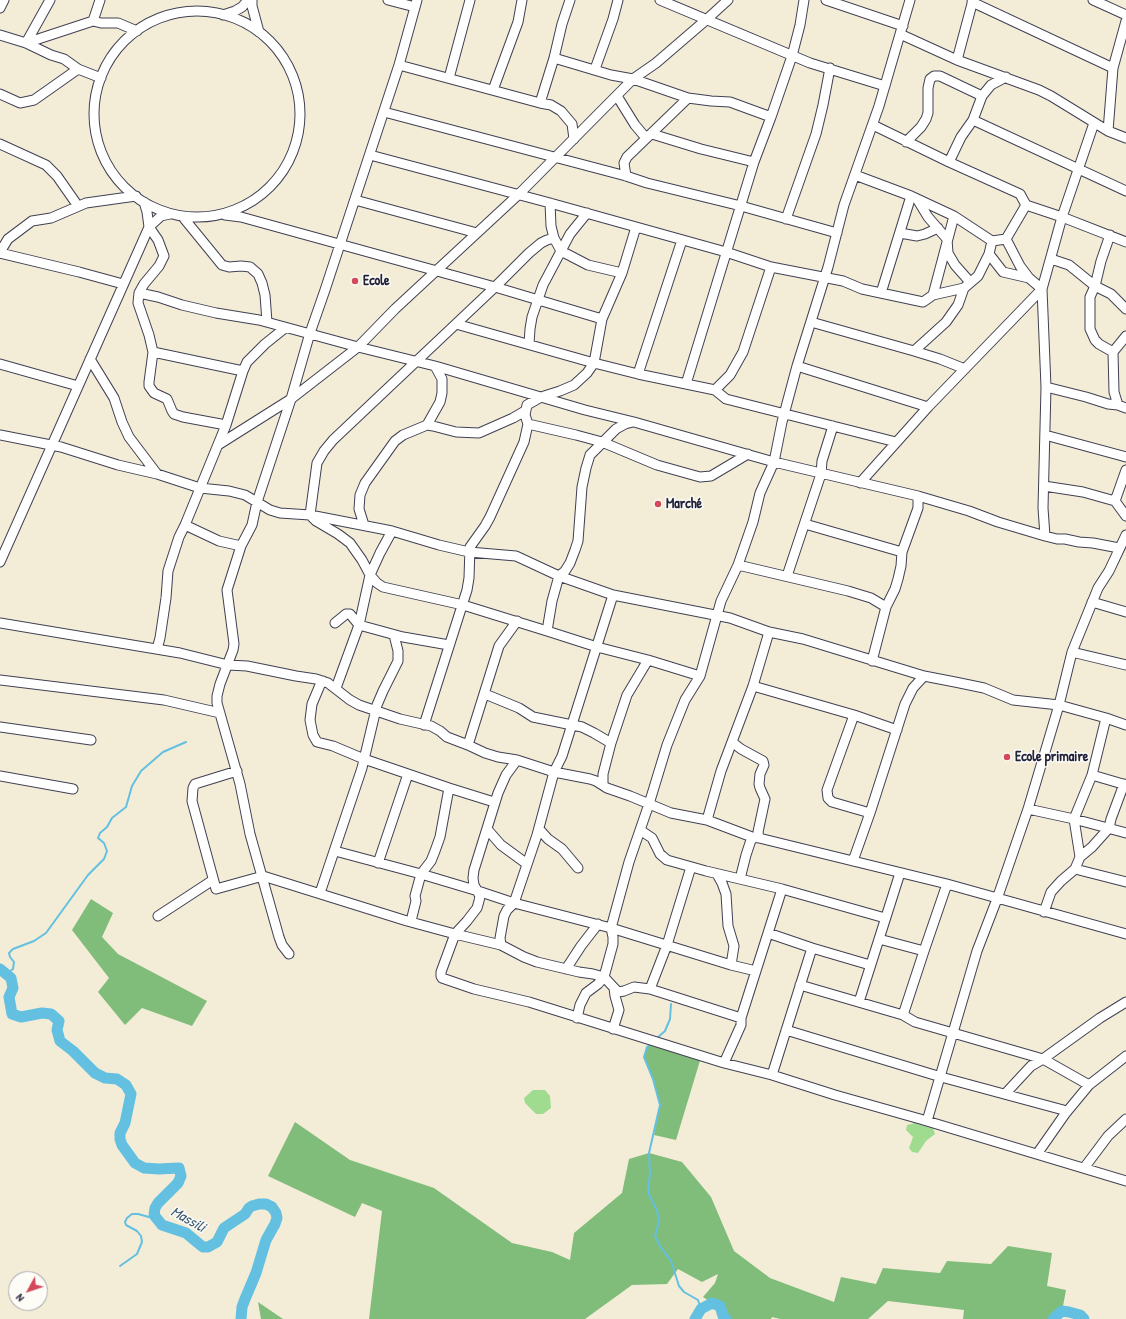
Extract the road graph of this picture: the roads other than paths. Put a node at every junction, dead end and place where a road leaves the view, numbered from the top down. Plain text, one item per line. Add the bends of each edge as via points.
1 (4, 0) edge
2 (50, 0) edge
3 (100, 0) edge
4 (248, 0) edge
5 (252, 0) edge
6 (388, 0) edge
7 (470, 0) edge
8 (522, 0) edge
9 (570, 0) edge
10 (618, 0) edge
11 (660, 0) edge
12 (728, 0) edge
13 (804, 0) edge
14 (826, 0) edge
15 (910, 0) edge
16 (1093, 0) edge
17 (972, 1) edge
18 (671, 2) edge
19 (416, 4) edge
20 (855, 4) edge
21 (0, 8) edge
22 (223, 14) junction
23 (1126, 15) edge
24 (93, 20) junction
25 (706, 20) junction
26 (1126, 21) edge
27 (901, 30) junction
28 (137, 31) junction
29 (259, 32) junction
30 (0, 35) edge
31 (26, 43) junction
32 (1120, 43) junction
33 (1126, 53) edge
34 (792, 56) junction
35 (554, 58) junction
36 (958, 60) junction
37 (399, 65) junction
38 (830, 68) junction
39 (1113, 68) junction
40 (78, 69) junction
41 (594, 70) junction
42 (1006, 77) junction
43 (101, 78) junction
44 (449, 78) junction
45 (633, 79) junction
46 (885, 86) junction
47 (493, 90) junction
48 (0, 94) edge
49 (617, 96) junction
50 (982, 96) junction
51 (688, 98) junction
52 (540, 103) junction
53 (384, 112) junction
54 (772, 117) junction
55 (974, 120) junction
56 (1094, 122) junction
57 (873, 125) junction
58 (1108, 131) junction
59 (649, 136) junction
60 (1126, 138) edge
61 (574, 139) junction
62 (906, 142) junction
63 (0, 144) edge
64 (370, 155) junction
65 (556, 158) junction
66 (754, 162) junction
67 (949, 162) junction
68 (1078, 168) junction
69 (854, 175) junction
70 (626, 176) junction
71 (1126, 191) edge
72 (518, 195) junction
73 (136, 196) junction
74 (914, 197) junction
75 (355, 200) junction
76 (144, 202) junction
77 (550, 203) junction
78 (1026, 205) junction
79 (78, 206) junction
80 (742, 206) junction
81 (587, 213) junction
82 (172, 214) junction
83 (222, 214) junction
84 (182, 216) junction
85 (954, 216) junction
86 (1062, 217) junction
87 (786, 219) junction
88 (149, 227) junction
89 (636, 227) junction
90 (938, 228) junction
91 (476, 233) junction
92 (837, 233) junction
93 (900, 233) junction
94 (1110, 235) junction
95 (554, 238) junction
96 (947, 239) junction
97 (1006, 239) junction
98 (682, 240) junction
99 (992, 241) junction
100 (1126, 242) edge
101 (340, 245) junction
102 (561, 251) junction
103 (0, 252) edge
104 (726, 252) junction
105 (989, 254) junction
106 (1051, 259) junction
107 (771, 267) junction
108 (436, 271) junction
109 (622, 274) junction
110 (1028, 278) junction
111 (825, 279) junction
112 (123, 284) junction
113 (967, 285) junction
114 (1095, 286) junction
115 (495, 287) junction
116 (1042, 289) junction
117 (881, 292) junction
118 (139, 293) junction
119 (933, 294) junction
120 (538, 299) junction
121 (1126, 309) edge
122 (602, 318) junction
123 (267, 322) junction
124 (811, 322) junction
125 (456, 324) junction
126 (285, 328) junction
127 (310, 333) junction
128 (1126, 336) edge
129 (529, 344) junction
130 (358, 347) junction
131 (914, 351) junction
132 (153, 352) junction
133 (1113, 352) junction
134 (90, 359) junction
135 (416, 362) junction
136 (594, 363) junction
137 (0, 364) edge
138 (435, 366) junction
139 (797, 366) junction
140 (965, 369) junction
141 (242, 371) junction
142 (638, 374) junction
143 (686, 384) junction
144 (78, 386) junction
145 (1046, 387) junction
146 (715, 390) junction
147 (541, 397) junction
148 (291, 399) junction
149 (928, 407) junction
150 (1122, 407) edge
151 (525, 411) junction
152 (784, 413) junction
153 (634, 422) junction
154 (528, 424) junction
155 (226, 425) junction
156 (427, 425) junction
157 (833, 426) junction
158 (0, 435) edge
159 (1045, 435) junction
160 (602, 442) junction
161 (896, 442) junction
162 (218, 445) junction
163 (52, 446) junction
164 (748, 454) junction
165 (1126, 457) edge
166 (774, 462) junction
167 (1126, 470) edge
168 (157, 474) junction
169 (822, 474) junction
170 (860, 483) junction
171 (1044, 486) junction
172 (200, 488) junction
173 (918, 496) junction
174 (1115, 501) junction
175 (258, 502) junction
176 (310, 515) junction
177 (1126, 516) edge
178 (804, 524) junction
179 (185, 525) junction
180 (364, 525) junction
181 (392, 531) junction
182 (1126, 535) edge
183 (1044, 536) junction
184 (241, 546) junction
185 (1119, 548) junction
186 (469, 552) junction
187 (902, 552) junction
188 (0, 562) edge
189 (738, 565) junction
190 (370, 575) junction
191 (559, 576) junction
192 (788, 576) junction
193 (613, 595) junction
194 (1092, 602) junction
195 (463, 605) junction
196 (886, 607) junction
197 (1126, 612) edge
198 (716, 616) junction
199 (517, 621) junction
200 (0, 623) edge
201 (335, 623) dead end
202 (359, 625) junction
203 (548, 631) junction
204 (769, 632) junction
205 (394, 635) junction
206 (449, 645) junction
207 (597, 648) junction
208 (157, 649) junction
209 (1072, 652) junction
210 (648, 660) junction
211 (872, 661) junction
212 (228, 665) junction
213 (1126, 665) edge
214 (700, 676) junction
215 (924, 676) junction
216 (0, 680) edge
217 (323, 681) junction
218 (753, 686) junction
219 (336, 688) junction
220 (485, 694) junction
221 (1059, 705) junction
222 (375, 711) junction
223 (220, 713) junction
224 (854, 715) junction
225 (1106, 718) junction
226 (424, 725) junction
227 (572, 725) junction
228 (1126, 725) edge
229 (0, 727) edge
230 (897, 730) junction
231 (91, 740) dead end
232 (732, 742) junction
233 (611, 743) junction
234 (468, 745) junction
235 (364, 758) junction
236 (517, 760) junction
237 (237, 771) junction
238 (554, 772) junction
239 (408, 774) junction
240 (1092, 775) junction
241 (0, 776) edge
242 (603, 785) junction
243 (1125, 785) edge
244 (449, 788) junction
245 (73, 789) dead end
246 (494, 802) junction
247 (649, 804) junction
248 (1028, 809) junction
249 (870, 813) junction
250 (1074, 819) junction
251 (707, 820) junction
252 (1109, 828) junction
253 (487, 829) junction
254 (539, 829) junction
255 (640, 830) junction
256 (1126, 833) edge
257 (756, 837) junction
258 (335, 851) junction
259 (1080, 857) junction
260 (853, 861) junction
261 (378, 863) junction
262 (527, 864) junction
263 (691, 867) junction
264 (578, 868) dead end
265 (1075, 869) junction
266 (900, 872) junction
267 (421, 874) junction
268 (717, 874) junction
269 (263, 876) junction
270 (740, 879) junction
271 (213, 880) junction
272 (1126, 882) edge
273 (948, 884) junction
274 (782, 888) junction
275 (478, 891) junction
276 (320, 893) junction
277 (997, 899) junction
278 (514, 903) junction
279 (1044, 912) junction
280 (158, 916) dead end
281 (885, 918) junction
282 (412, 921) junction
283 (598, 924) junction
284 (611, 928) junction
285 (768, 933) junction
286 (455, 934) junction
287 (1126, 934) edge
288 (879, 939) junction
289 (501, 945) junction
290 (668, 945) junction
291 (812, 948) junction
292 (924, 951) junction
293 (290, 954) dead end
294 (731, 965) junction
295 (870, 965) junction
296 (566, 969) junction
297 (756, 971) junction
298 (604, 977) junction
299 (800, 985) junction
300 (614, 988) junction
301 (650, 989) junction
302 (1126, 1001) edge
303 (858, 1002) junction
304 (903, 1015) junction
305 (577, 1018) junction
306 (741, 1018) junction
307 (613, 1029) junction
308 (786, 1030) junction
309 (952, 1032) junction
310 (1126, 1056) edge
311 (1043, 1059) junction
312 (724, 1062) junction
313 (772, 1075) junction
314 (941, 1077) junction
315 (1089, 1085) junction
316 (1005, 1094) junction
317 (1067, 1111) junction
318 (1126, 1119) edge
319 (927, 1121) junction
320 (1037, 1154) junction
321 (1084, 1168) junction
322 (1126, 1181) edge

1 - 21 street
2 - 31 street
3 - 24 street
4 - 22 street via 235,11
5 - 29 street
6 - 19 street
7 - 44 street
8 - 47 street via 518,22
9 - 35 street
10 - 41 street via 614,19
11 - 18 street
12 - 25 street
13 - 34 street
14 - 20 street
15 - 27 street
16 - 23 street
17 - 36 street
17 - 39 street
18 - 25 street
19 - 37 street
20 - 27 street
22 - 28 street via 203,11 178,13 154,20
22 - 29 street
24 - 28 street via 101,23 118,23
24 - 31 street
25 - 34 street
25 - 45 street via 656,63
26 - 32 street
27 - 36 street
27 - 46 street
28 - 43 street via 115,52
29 - 83 street via 271,42 291,71 298,95 300,126 294,150 277,181 250,203
30 - 31 street
31 - 40 street via 64,59
32 - 33 street
32 - 39 street
34 - 38 street
34 - 54 street
35 - 41 street
35 - 52 street
36 - 42 street
37 - 44 street
37 - 53 street
38 - 46 street
38 - 87 street via 816,134
39 - 58 street
40 - 43 street
40 - 48 street via 34,100 20,103
41 - 45 street
42 - 50 street via 991,85
42 - 56 street via 1051,96
43 - 73 street via 94,118 100,148 114,175
44 - 47 street
45 - 49 street
45 - 51 street
46 - 57 street
47 - 52 street
49 - 59 street via 635,125
49 - 61 street
50 - 55 street
50 - 62 street via 940,76 934,76 930,79 928,88 926,119
51 - 54 street via 730,102
51 - 59 street
52 - 61 street via 551,105 561,111 572,124
53 - 64 street
53 - 65 street
54 - 66 street
55 - 67 street via 961,137
55 - 68 street
56 - 58 street
56 - 68 street
57 - 62 street
57 - 69 street
58 - 60 street
59 - 66 street
59 - 70 street via 624,161
61 - 65 street
62 - 67 street
63 - 79 street via 46,166 57,176
64 - 72 street
64 - 75 street
65 - 70 street
65 - 72 street
66 - 80 street
67 - 78 street via 1020,194
68 - 71 street
68 - 86 street
69 - 74 street
69 - 92 street
70 - 80 street
72 - 77 street
72 - 91 street
73 - 76 street
73 - 79 street via 86,202
74 - 85 street
74 - 90 street
74 - 93 street
75 - 91 street
75 - 101 street
76 - 82 street
76 - 88 street
77 - 81 street
77 - 95 street
78 - 86 street
78 - 97 street
79 - 103 street via 51,218 32,221 8,239
80 - 87 street
80 - 104 street
81 - 89 street
81 - 102 street via 570,234
82 - 84 street
82 - 88 street via 161,216
83 - 84 street
83 - 101 street
84 - 123 street via 222,265 250,268 258,274 265,295
85 - 96 street
85 - 99 street
86 - 94 street
86 - 106 street
87 - 92 street
88 - 112 street
88 - 118 street via 158,240 164,256 160,266
89 - 98 street
89 - 109 street
90 - 93 street via 917,236
90 - 96 street
91 - 108 street
92 - 111 street
93 - 117 street
94 - 100 street
94 - 114 street
95 - 102 street
95 - 115 street via 541,243
96 - 113 street via 948,253
96 - 119 street
97 - 99 street
97 - 110 street
98 - 104 street
98 - 142 street
99 - 105 street
101 - 108 street
101 - 127 street
102 - 109 street via 588,265
102 - 120 street via 548,273
103 - 112 street
104 - 107 street
104 - 143 street
105 - 110 street via 1003,272
105 - 113 street via 978,276
106 - 114 street via 1069,265
106 - 116 street
107 - 111 street
107 - 146 street via 743,352 730,375
108 - 115 street
108 - 130 street
109 - 122 street
110 - 116 street
111 - 117 street via 843,281
111 - 124 street
112 - 134 street
113 - 119 street
113 - 131 street via 958,305 946,322
114 - 121 street via 1111,294
114 - 133 street via 1090,297 1090,329 1099,344
115 - 120 street
115 - 125 street
116 - 140 street
116 - 145 street
117 - 119 street via 923,302
118 - 123 street via 182,305
118 - 132 street via 138,303
120 - 122 street
120 - 129 street via 532,316
122 - 136 street
123 - 126 street
124 - 131 street
124 - 139 street
125 - 129 street
125 - 135 street
126 - 127 street
126 - 141 street via 265,344 247,362
127 - 130 street
127 - 148 street
128 - 133 street
129 - 136 street
130 - 135 street
130 - 148 street
131 - 140 street
132 - 141 street
132 - 155 street via 150,386 154,393 167,399 174,414
133 - 150 street via 1114,392
134 - 144 street
134 - 168 street via 114,398 130,437
135 - 138 street
135 - 176 street via 347,426 324,452 318,463
136 - 142 street
136 - 147 street via 574,385
137 - 144 street
138 - 147 street
138 - 156 street via 442,379 442,393
139 - 149 street
139 - 152 street
140 - 149 street
141 - 155 street
142 - 143 street
143 - 146 street
144 - 163 street
145 - 150 street
145 - 159 street
146 - 152 street via 726,399
147 - 151 street via 527,405
147 - 153 street
148 - 162 street
148 - 175 street
149 - 161 street
151 - 154 street
151 - 156 street via 479,432 456,432
152 - 157 street
152 - 166 street
153 - 160 street via 616,429
153 - 164 street
154 - 160 street
154 - 186 street via 524,442 498,500
155 - 162 street
156 - 180 street via 395,442 365,483 360,495 359,509
157 - 161 street
157 - 169 street via 822,461
158 - 163 street
159 - 165 street
159 - 171 street
160 - 164 street via 657,465 700,477 711,476
160 - 191 street via 590,455 582,487 575,550 565,571
161 - 170 street
162 - 172 street
163 - 168 street
163 - 188 street
164 - 166 street
166 - 169 street
166 - 189 street via 760,493
167 - 174 street
168 - 172 street
169 - 170 street
169 - 178 street
170 - 173 street
171 - 174 street via 1083,492
171 - 183 street
172 - 175 street via 229,491
172 - 179 street
173 - 183 street
173 - 187 street via 918,508
174 - 177 street
175 - 176 street via 280,513
175 - 184 street via 252,525
176 - 180 street
176 - 190 street via 350,543
178 - 187 street
178 - 192 street
179 - 184 street via 219,541
179 - 208 street via 168,571
180 - 181 street
181 - 186 street
181 - 190 street
182 - 185 street
183 - 185 street
184 - 212 street via 227,590 234,644
185 - 194 street
186 - 191 street via 516,556
186 - 195 street via 469,578
187 - 196 street via 898,579
189 - 192 street
189 - 198 street
190 - 195 street via 377,583 388,588
190 - 202 street
191 - 193 street
191 - 203 street
192 - 196 street via 848,590 871,598
193 - 198 street
193 - 207 street
194 - 197 street
194 - 209 street
195 - 199 street
195 - 206 street
196 - 211 street
198 - 204 street via 730,618
198 - 214 street
199 - 203 street
199 - 220 street via 499,646
200 - 208 street
201 - 202 street via 346,614 350,614
202 - 205 street
202 - 219 street
203 - 207 street
204 - 211 street via 803,638
204 - 218 street
205 - 206 street
205 - 222 street via 398,661
206 - 226 street
207 - 210 street
207 - 227 street
208 - 212 street
209 - 213 street
209 - 221 street
210 - 214 street
210 - 233 street via 627,695
211 - 215 street
212 - 217 street via 246,666
212 - 223 street via 217,696
214 - 247 street via 685,700 667,745
215 - 221 street via 984,688 1013,700
215 - 230 street via 913,688
216 - 223 street via 164,700
217 - 219 street
217 - 235 street via 312,704 310,720 314,738 317,742
218 - 224 street
218 - 232 street
219 - 222 street via 350,700
220 - 227 street via 519,708 533,717
220 - 234 street
221 - 225 street
221 - 248 street
222 - 226 street
222 - 235 street
223 - 237 street
224 - 230 street
224 - 249 street via 826,790 832,802
225 - 228 street
225 - 240 street
226 - 234 street
227 - 233 street via 594,732
227 - 238 street
229 - 231 street
230 - 249 street
232 - 251 street
232 - 257 street via 763,761 759,784 765,799
233 - 242 street via 603,774
234 - 236 street via 491,755
235 - 239 street
235 - 258 street
236 - 238 street
236 - 246 street via 506,775
237 - 269 street via 250,834
237 - 271 street via 195,784 193,788 192,801
238 - 242 street via 590,779
238 - 254 street
239 - 244 street
239 - 261 street
240 - 243 street
240 - 250 street
241 - 245 street
242 - 247 street
243 - 252 street
244 - 246 street
244 - 267 street via 440,838 435,852
246 - 253 street
247 - 251 street via 671,814
247 - 255 street
248 - 250 street
248 - 277 street
249 - 260 street
250 - 252 street
250 - 259 street
251 - 257 street
252 - 256 street
252 - 259 street
253 - 262 street via 497,841
253 - 275 street via 473,878
254 - 262 street
254 - 264 street via 562,849
255 - 263 street via 652,838 660,854 667,860
255 - 284 street
257 - 260 street
257 - 270 street via 746,855
258 - 261 street
258 - 276 street
259 - 265 street
260 - 266 street
261 - 267 street
262 - 278 street
263 - 268 street
263 - 290 street
265 - 272 street
265 - 279 street via 1051,892
266 - 273 street
266 - 281 street
267 - 275 street
267 - 282 street
268 - 270 street
268 - 294 street via 726,894 728,926 734,946
269 - 271 street via 216,889
269 - 276 street
269 - 293 street via 278,938
270 - 274 street
271 - 280 street
273 - 277 street
273 - 292 street
274 - 281 street
274 - 285 street
275 - 278 street
275 - 286 street via 480,896 477,908
276 - 282 street
277 - 279 street
277 - 309 street via 977,951
278 - 283 street
278 - 289 street via 504,916
279 - 287 street
281 - 288 street
282 - 286 street
283 - 284 street
283 - 296 street
284 - 290 street
284 - 298 street via 613,944
285 - 291 street
285 - 297 street
286 - 289 street
286 - 305 street via 441,972 442,978
288 - 292 street
288 - 295 street
289 - 296 street via 530,960
290 - 294 street
290 - 301 street
291 - 295 street
291 - 299 street
292 - 304 street
294 - 297 street
295 - 303 street
296 - 298 street
297 - 306 street
298 - 300 street
298 - 305 street via 586,993
299 - 303 street
299 - 308 street
300 - 301 street via 618,992 634,988
300 - 307 street via 619,1010
301 - 306 street
302 - 311 street
303 - 304 street
304 - 309 street via 915,1022
305 - 307 street
306 - 312 street via 741,1025
307 - 312 street
308 - 313 street
308 - 314 street
309 - 311 street
309 - 314 street
310 - 315 street
311 - 315 street
311 - 316 street via 1031,1066
312 - 313 street
313 - 319 street
314 - 316 street
314 - 319 street
315 - 317 street
316 - 317 street
317 - 320 street
318 - 321 street via 1108,1136
319 - 320 street
320 - 321 street
321 - 322 street

